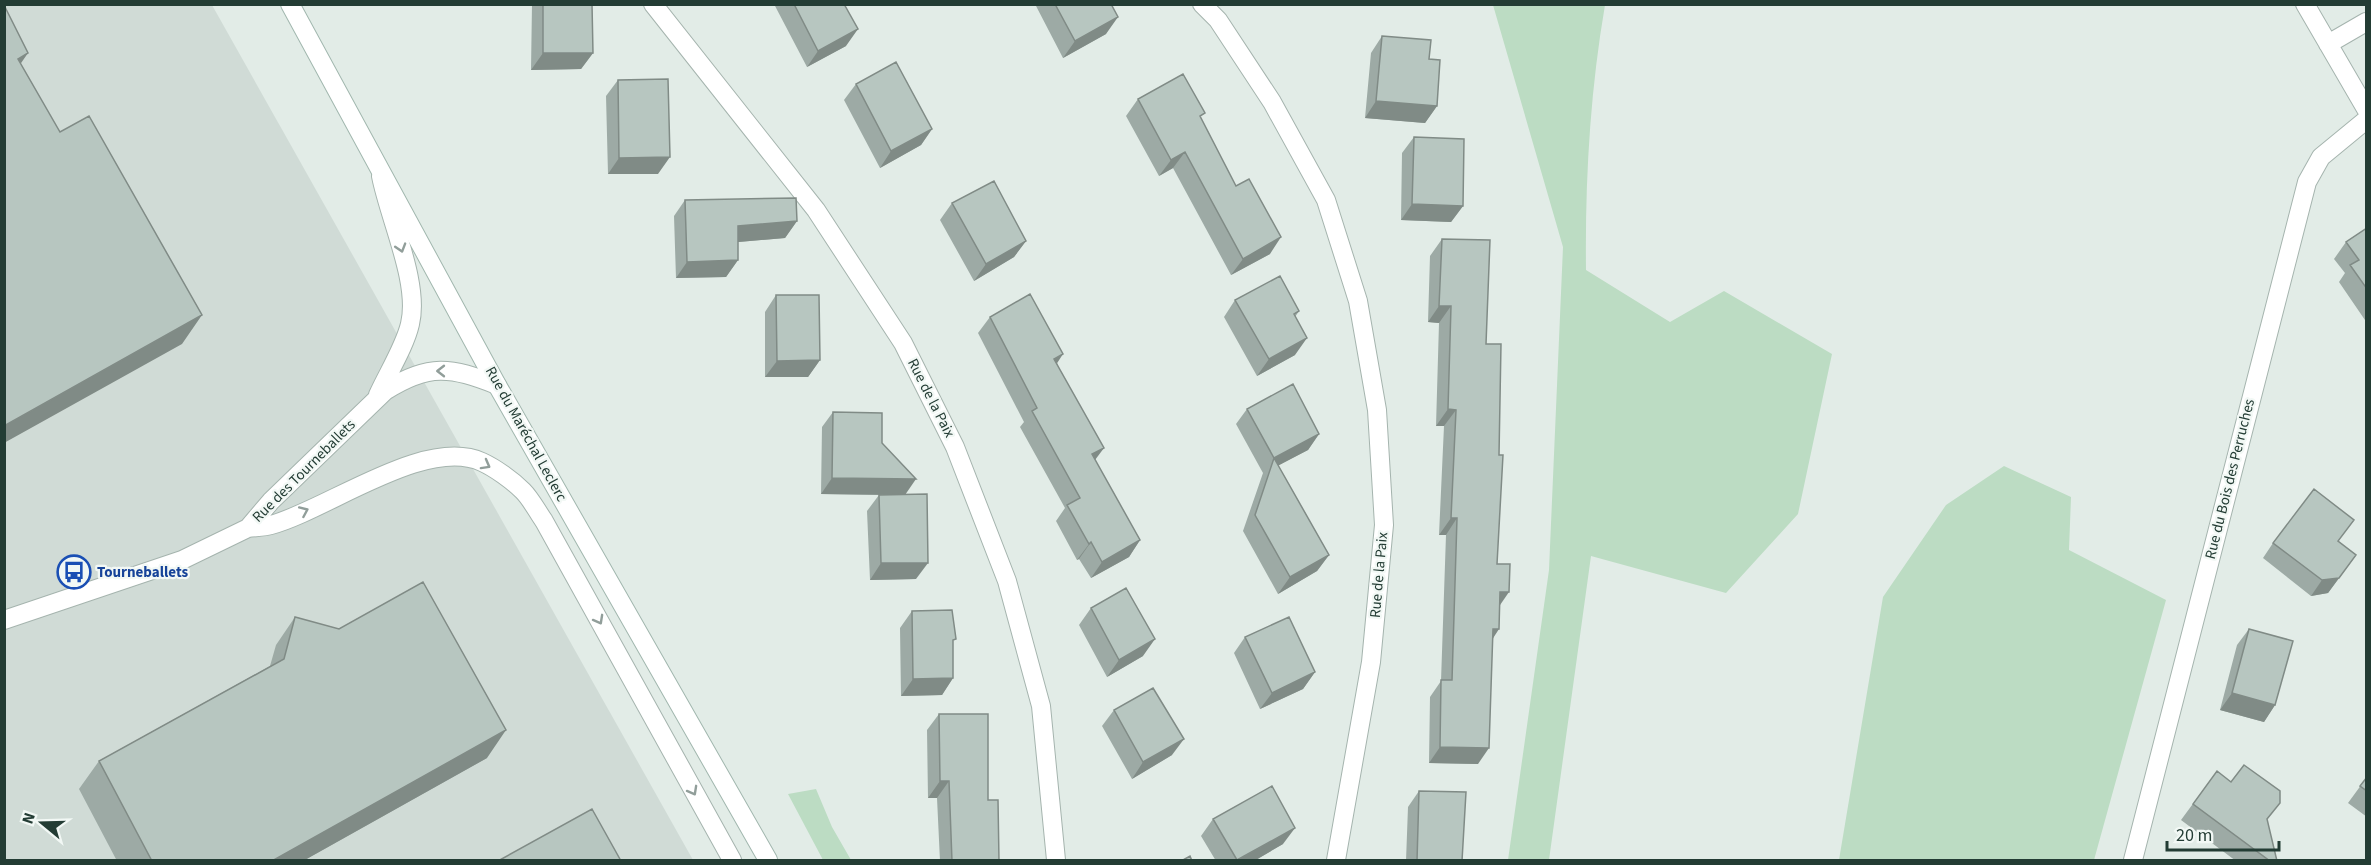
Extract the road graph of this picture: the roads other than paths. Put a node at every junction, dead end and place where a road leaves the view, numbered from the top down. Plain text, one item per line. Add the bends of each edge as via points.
1 (290, 4) edge
2 (653, 4) edge
3 (1202, 4) edge
4 (2305, 4) edge
5 (2367, 22) edge
6 (2328, 44) junction
7 (2367, 110) edge
8 (2367, 120) edge
9 (381, 171) junction
10 (497, 385) junction
11 (374, 403) junction
12 (248, 528) junction
13 (4, 620) edge
14 (732, 861) edge
15 (768, 861) edge
16 (1056, 861) edge
17 (1336, 861) edge
18 (2133, 861) edge

1 - 9 street, Rue du Maréchal Leclerc
2 - 16 street, Rue de la Paix via 816,210 903,343 955,447 1007,581 1041,706
3 - 17 street, Rue de la Paix via 1218,20 1272,102 1326,201 1358,301 1377,410 1383,537 1371,662
4 - 6 street
5 - 6 street
6 - 7 street
8 - 18 street, Rue du Bois des Perruches via 2320,157 2307,182
9 - 10 street, Rue du Maréchal Leclerc
9 -> 11 street via 413,302 410,324
10 -> 11 street, Rue des Tourneballets via 466,373 431,370 385,390
10 - 15 street, Rue du Maréchal Leclerc
11 - 12 street, Rue des Tourneballets
12 - 13 street, Rue des Tourneballets via 182,560
12 -> 14 street via 271,525 434,456 481,461 500,473 524,492 544,521

